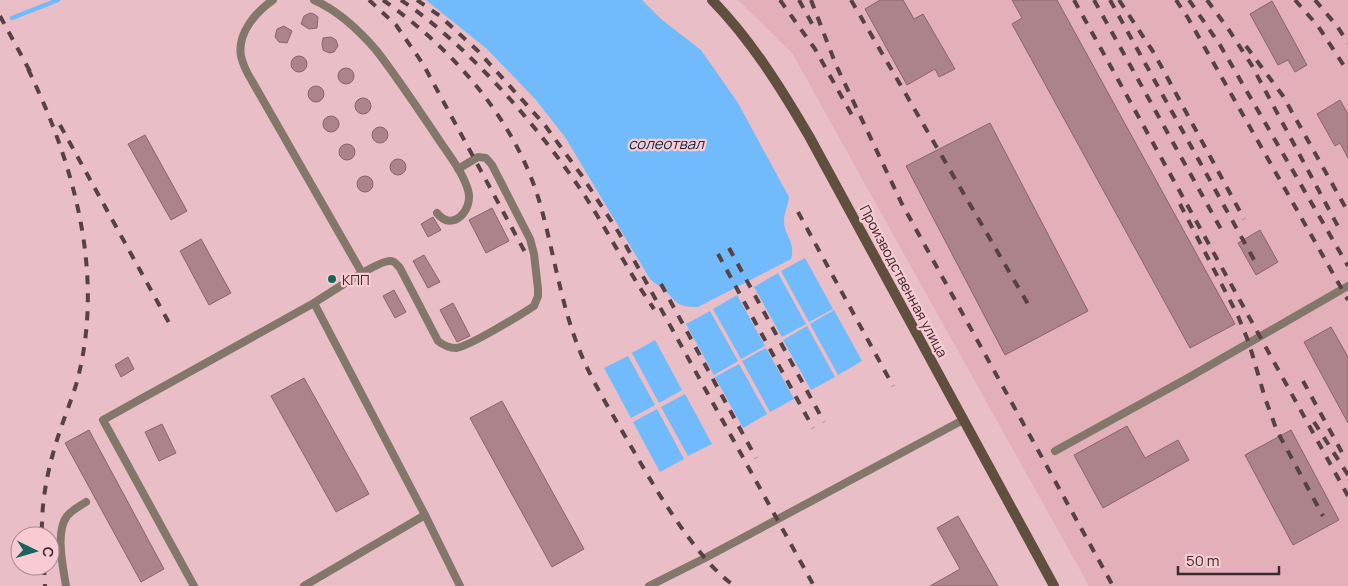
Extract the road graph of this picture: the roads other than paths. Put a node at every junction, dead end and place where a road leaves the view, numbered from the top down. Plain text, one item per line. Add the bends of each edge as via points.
1 (273, 0) edge
2 (314, 0) edge
3 (712, 0) edge
4 (458, 169) junction
5 (437, 213) dead end
6 (362, 273) junction
7 (1348, 286) edge
8 (314, 303) junction
9 (963, 420) junction
10 (1055, 451) dead end
11 (86, 502) dead end
12 (425, 515) junction
13 (66, 586) edge
14 (194, 586) edge
15 (304, 586) edge
16 (460, 586) edge
17 (648, 586) edge
18 (1054, 586) edge

1 - 6 lane via 255,16 243,36 240,47 243,64
2 - 4 lane via 343,16 376,50
3 - 9 main road, Производственная улица via 749,42 780,88
4 - 5 lane via 468,192 466,211 447,221
4 - 6 lane via 478,157 486,158 492,165 532,246 538,289 534,306 468,344 448,347 438,341 394,262 386,261
6 - 8 lane
7 - 10 lane
8 - 12 lane
8 - 14 lane via 103,420
9 - 17 lane
9 - 18 main road, Производственная улица
11 - 13 lane via 67,516 61,529
12 - 15 lane
12 - 16 lane

